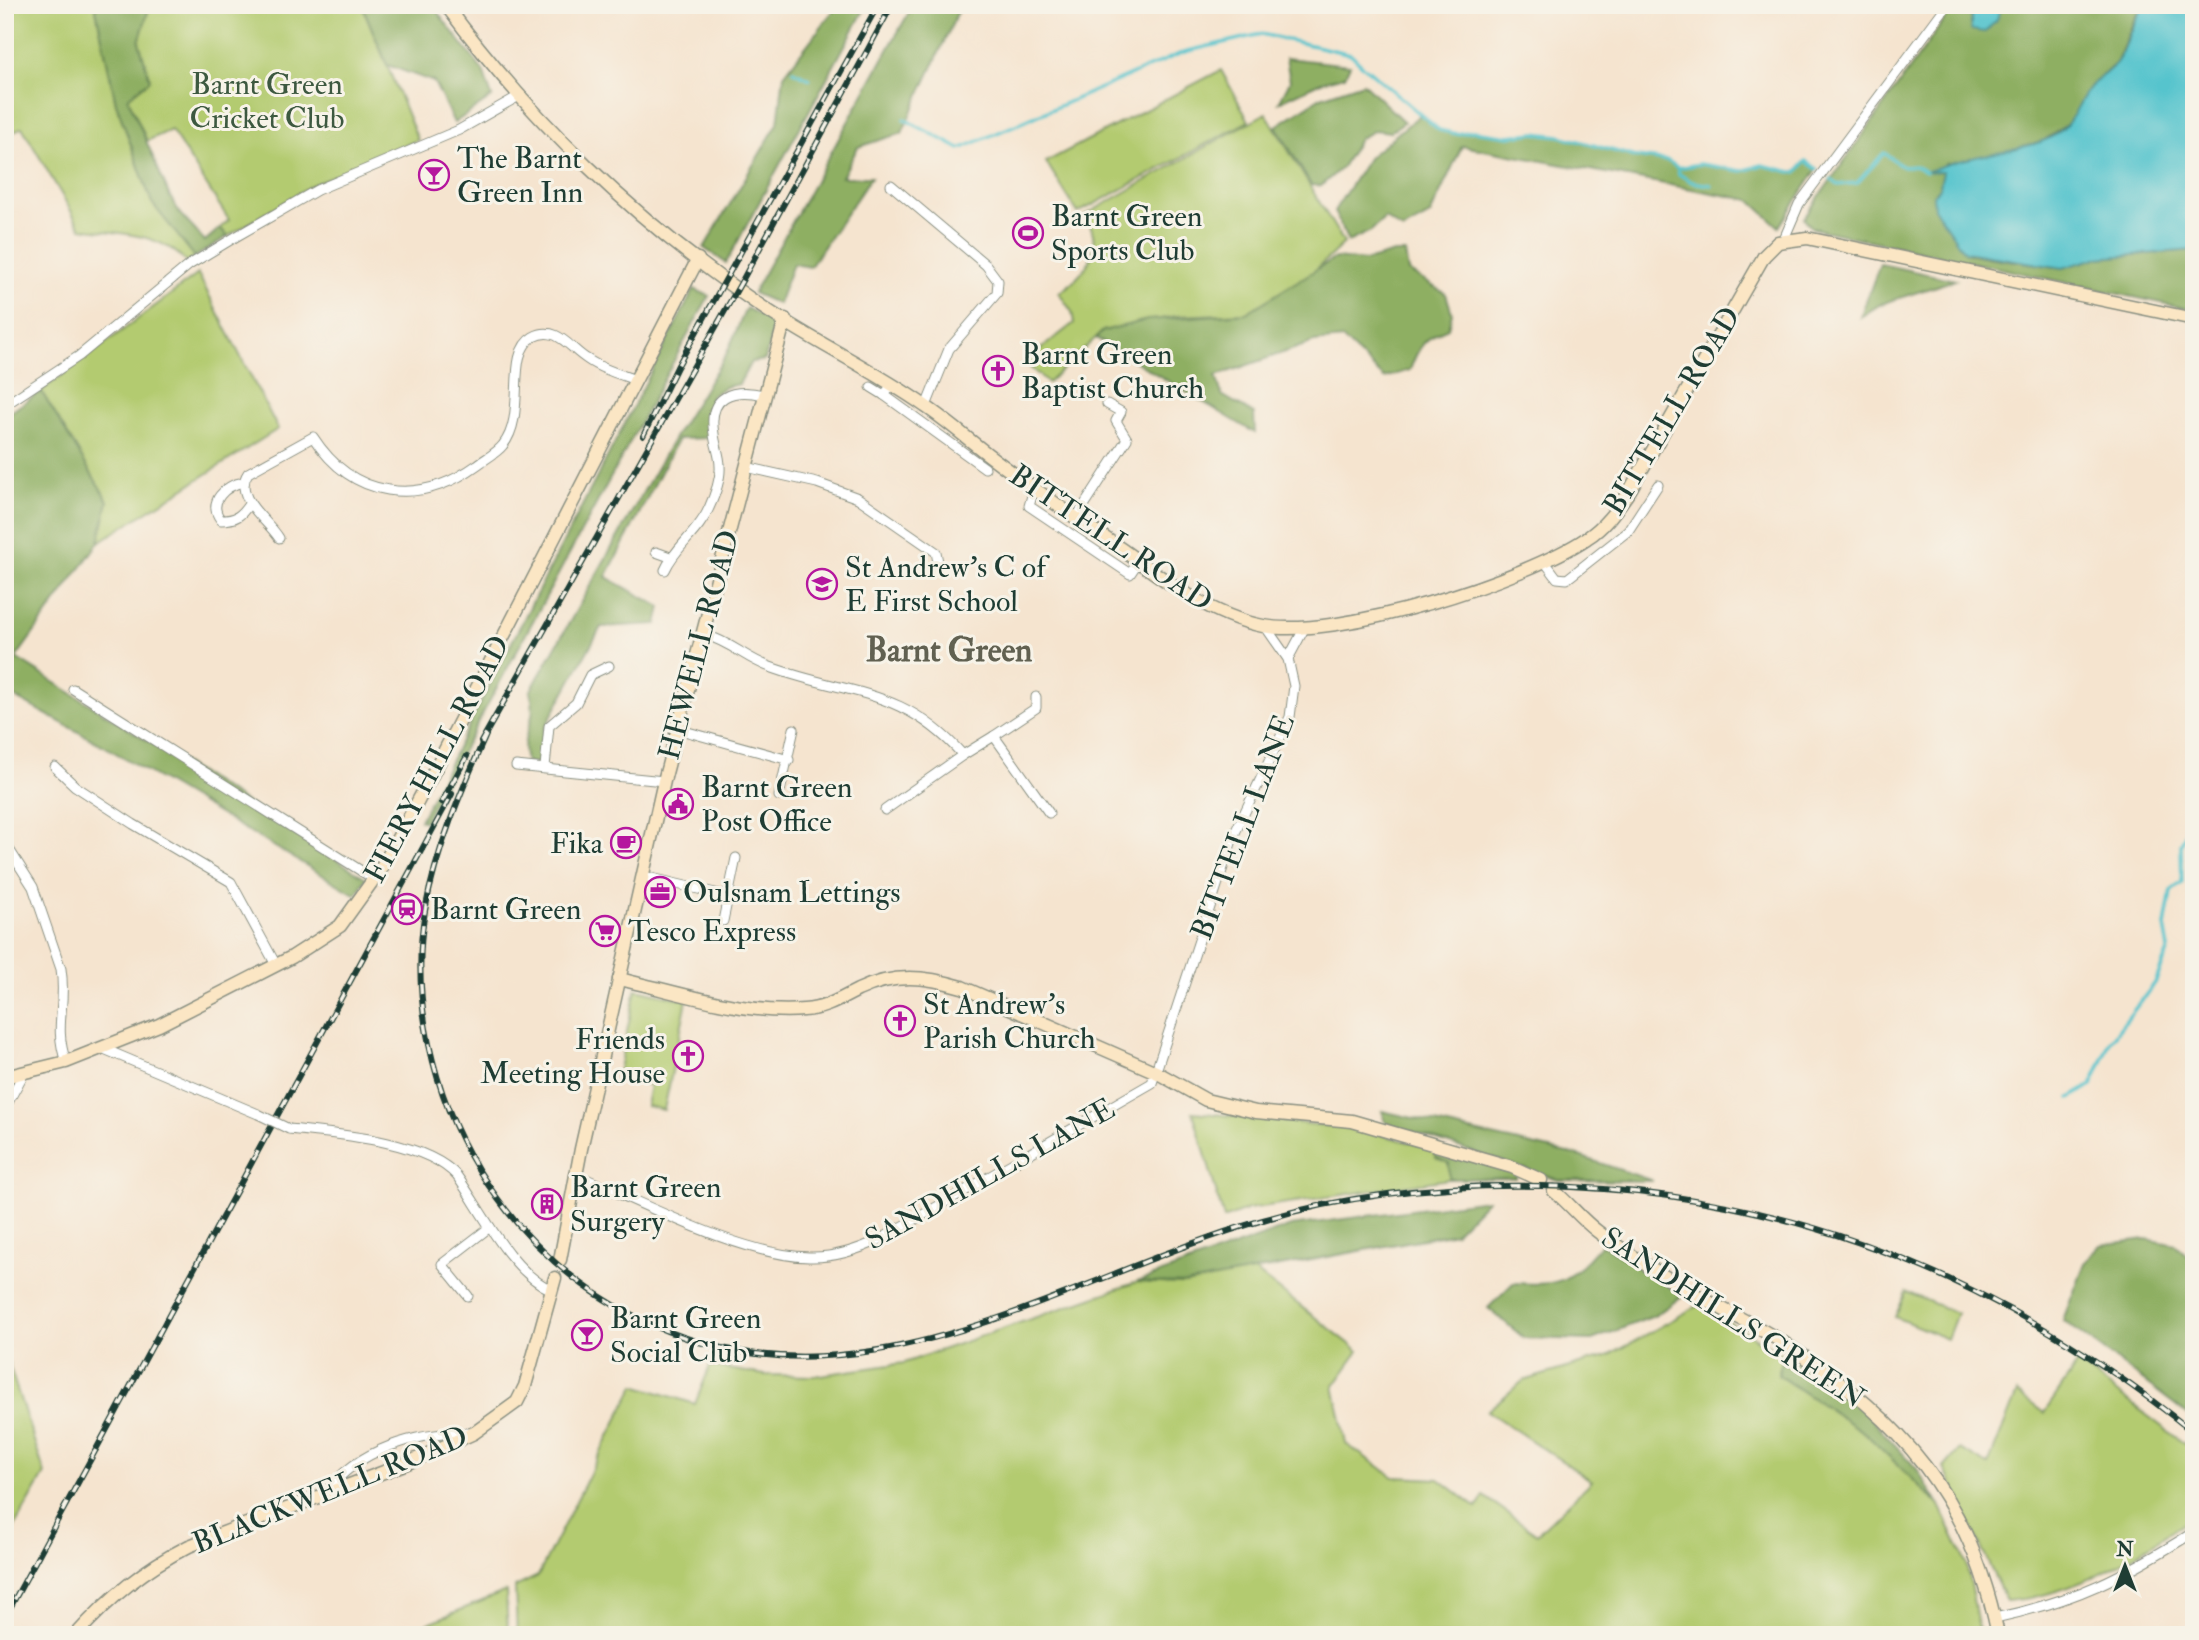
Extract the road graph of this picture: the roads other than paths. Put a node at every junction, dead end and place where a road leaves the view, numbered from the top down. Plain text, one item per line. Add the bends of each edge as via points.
1 (446, 5) edge
2 (1947, 5) edge
3 (519, 96) junction
4 (891, 185) dead end
5 (1784, 239) junction
6 (698, 259) junction
7 (785, 319) junction
8 (2194, 319) edge
9 (636, 380) junction
10 (871, 387) dead end
11 (888, 390) junction
12 (764, 396) junction
13 (1107, 404) dead end
14 (5, 405) edge
15 (926, 406) junction
16 (964, 444) junction
17 (746, 467) junction
18 (985, 468) dead end
19 (244, 482) junction
20 (1658, 485) dead end
21 (1034, 488) junction
22 (249, 504) junction
23 (1076, 518) junction
24 (279, 538) dead end
25 (656, 552) dead end
26 (670, 557) junction
27 (938, 562) dead end
28 (1138, 562) junction
29 (1545, 562) junction
30 (664, 570) dead end
31 (1265, 626) junction
32 (1304, 629) junction
33 (703, 634) junction
34 (1288, 659) junction
35 (608, 666) dead end
36 (73, 689) dead end
37 (1036, 697) dead end
38 (677, 729) junction
39 (794, 729) dead end
40 (994, 736) junction
41 (963, 755) junction
42 (789, 760) junction
43 (516, 766) dead end
44 (55, 767) dead end
45 (545, 767) junction
46 (664, 781) junction
47 (779, 796) dead end
48 (885, 810) dead end
49 (1049, 813) dead end
50 (5, 843) edge
51 (736, 859) dead end
52 (643, 876) junction
53 (374, 879) junction
54 (728, 896) junction
55 (723, 921) dead end
56 (276, 965) junction
57 (619, 979) junction
58 (104, 1049) junction
59 (66, 1062) junction
60 (1156, 1072) junction
61 (24, 1073) junction
62 (5, 1077) edge
63 (5, 1108) edge
64 (577, 1175) junction
65 (1541, 1180) joint
66 (1554, 1191) joint
67 (491, 1227) junction
68 (560, 1260) dead end
69 (553, 1284) joint
70 (468, 1296) dead end
71 (474, 1433) junction
72 (323, 1497) junction
73 (2194, 1532) edge
74 (1995, 1618) junction
75 (76, 1635) edge
76 (1998, 1635) edge

1 - 3 street, BITTELL ROAD
2 - 5 street via 1799,204
3 - 6 street, BITTELL ROAD via 615,192
3 - 14 street via 459,130 317,190 237,236 189,265 79,356
4 - 15 street via 986,265 998,281 997,293 949,349
5 - 8 street via 1807,238
5 - 29 street, BITTELL ROAD via 1764,256 1616,510 1592,535
6 - 7 street, BITTELL ROAD via 754,302
6 - 9 street, FIERY HILL ROAD
7 - 11 street, BITTELL ROAD
7 - 12 street, HEWELL ROAD
9 - 19 street via 584,358 569,341 548,333 533,337 518,356 514,424 503,446 460,476 420,491 386,491 343,473 313,437 257,466
9 - 53 street, FIERY HILL ROAD
10 - 11 street
11 - 15 street, BITTELL ROAD
11 - 16 street
12 - 17 street, HEWELL ROAD
12 - 26 street via 739,391 717,406 713,427 720,471 711,502 706,515
13 - 23 street via 1121,412 1116,421 1127,439
15 - 16 street, BITTELL ROAD
16 - 18 street
16 - 21 street, BITTELL ROAD
17 - 27 street via 817,483 858,498 936,552
17 - 33 street, HEWELL ROAD
19 - 22 street
19 - 22 street via 227,487 220,495 216,514 221,520 233,520
20 - 29 street via 1628,531 1567,579 1557,578
21 - 23 street, BITTELL ROAD
21 - 28 street via 1029,506 1130,574
22 - 24 street via 269,521
23 - 28 street, BITTELL ROAD
25 - 26 street
26 - 30 street
28 - 31 street, BITTELL ROAD via 1220,611
29 - 32 street, BITTELL ROAD via 1401,610
31 - 32 street, BITTELL ROAD
31 - 34 street, BITTELL LANE
32 - 34 street
33 - 38 street, HEWELL ROAD
33 - 41 street via 726,640 770,667 890,700 918,714
34 - 60 street, BITTELL LANE via 1294,686 1287,727 1233,837
35 - 45 street via 590,675 576,704 549,726
36 - 53 street
37 - 40 street via 1036,708
38 - 42 street
38 - 46 street, HEWELL ROAD
39 - 42 street
40 - 41 street
40 - 49 street
41 - 48 street
42 - 47 street
43 - 45 street
44 - 56 street via 122,817 231,882
45 - 46 street
46 - 52 street, HEWELL ROAD
50 - 59 street via 33,887 61,969 59,1041
51 - 54 street
52 - 54 street
52 - 57 street, HEWELL ROAD
53 - 56 street, FIERY HILL ROAD via 340,926
54 - 55 street
56 - 58 street, FIERY HILL ROAD
57 - 60 street via 750,1008 800,1011 821,1009 881,980 934,979
57 - 64 street, HEWELL ROAD
58 - 59 street, FIERY HILL ROAD
58 - 67 street, bridge via 289,1129 347,1136 438,1160 457,1176
59 - 61 street, FIERY HILL ROAD
60 - 64 street, SANDHILLS LANE via 1152,1083 881,1239 833,1256 771,1252 737,1242
60 - 65 street via 1227,1107 1352,1121 1512,1167
61 - 62 street, FIERY HILL ROAD
61 - 63 street
64 - 68 street, HEWELL ROAD
65 - 66 street
66 - 74 street, SANDHILLS GREEN via 1594,1230 1671,1280 1786,1344 1859,1394 1885,1418 1916,1451 1945,1493 1980,1569
67 - 69 street via 539,1285
67 - 70 street via 442,1264
69 - 71 street, BLACKWELL ROAD via 534,1359 517,1402
71 - 72 street, BLACKWELL ROAD
71 - 72 street via 422,1437 371,1454 334,1481
72 - 75 street, BLACKWELL ROAD via 189,1546 156,1563 112,1597
73 - 74 street via 2097,1589
74 - 76 street, SANDHILLS GREEN

